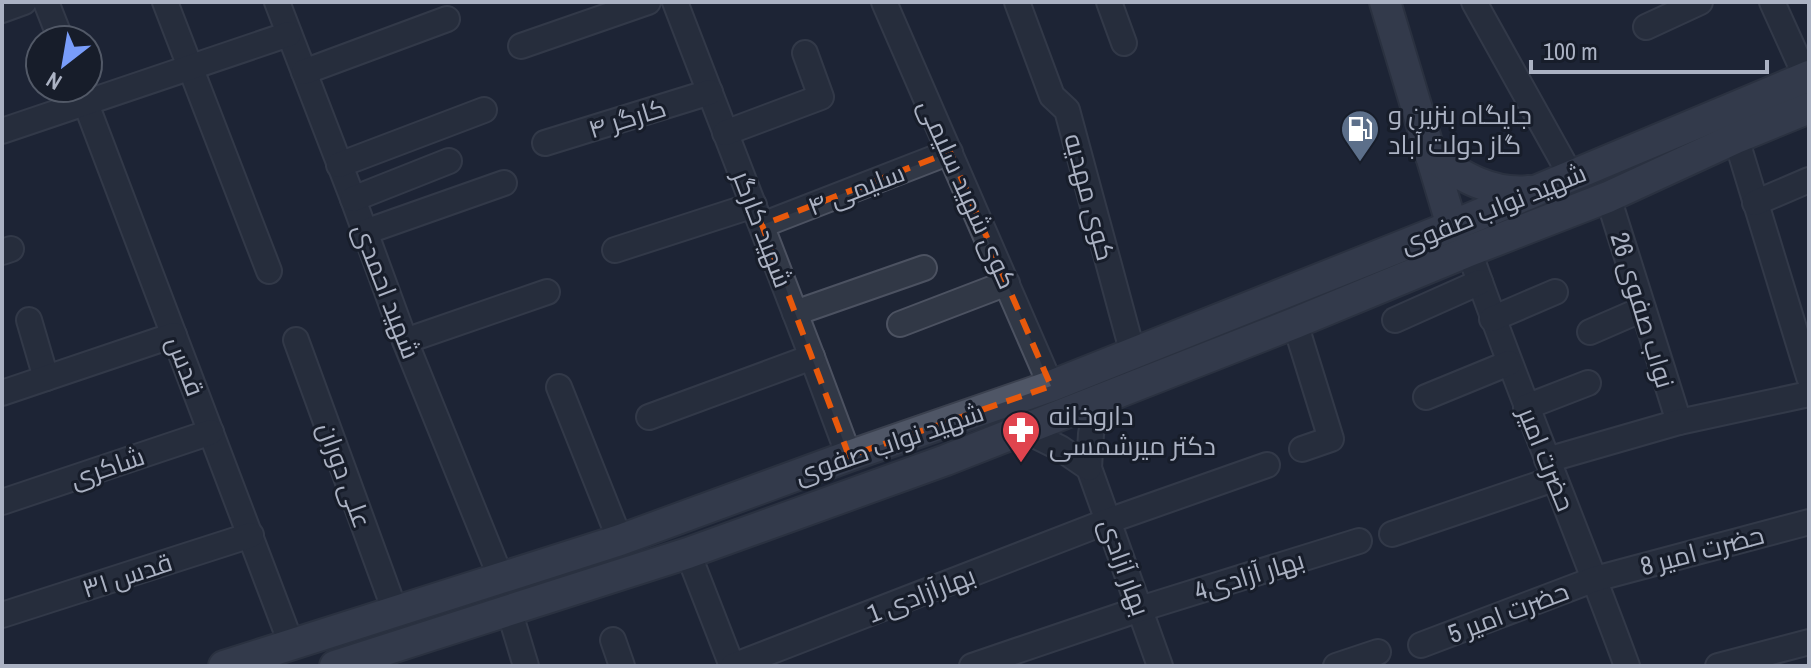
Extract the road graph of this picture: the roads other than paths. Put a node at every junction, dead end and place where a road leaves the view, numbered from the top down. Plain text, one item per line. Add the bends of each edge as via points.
1 (24, 2) edge
2 (46, 2) edge
3 (165, 2) edge
4 (277, 2) edge
5 (648, 2) edge
6 (675, 2) edge
7 (884, 2) edge
8 (1017, 2) edge
9 (1109, 2) edge
10 (1385, 2) edge
11 (1474, 2) edge
12 (1700, 2) edge
13 (1772, 2) edge
14 (2, 10) edge
15 (447, 19) dead end
16 (55, 24) edge
17 (1646, 27) dead end
18 (289, 34) junction
19 (1124, 43) dead end
20 (521, 46) dead end
21 (805, 53) dead end
22 (191, 68) junction
23 (304, 72) junction
24 (1808, 77) edge
25 (104, 91) edge
26 (710, 92) junction
27 (64, 104) edge
28 (86, 104) edge
29 (1809, 108) edge
30 (484, 110) dead end
31 (2, 131) edge
32 (725, 133) junction
33 (1736, 138) junction
34 (545, 143) dead end
35 (950, 152) junction
36 (1431, 156) junction
37 (449, 161) dead end
38 (339, 165) junction
39 (1571, 176) junction
40 (1809, 180) edge
41 (504, 183) dead end
42 (1538, 189) junction
43 (1608, 197) junction
44 (353, 199) junction
45 (1755, 203) junction
46 (758, 215) junction
47 (1452, 226) junction
48 (365, 232) junction
49 (615, 250) dead end
50 (1469, 251) junction
51 (924, 268) dead end
52 (269, 271) dead end
53 (1480, 282) junction
54 (1007, 283) junction
55 (547, 292) dead end
56 (1555, 292) dead end
57 (1643, 309) junction
58 (1799, 311) edge
59 (795, 313) junction
60 (1492, 319) junction
61 (29, 320) dead end
62 (1395, 320) dead end
63 (1295, 323) junction
64 (900, 324) dead end
65 (1590, 332) dead end
66 (174, 335) junction
67 (296, 340) dead end
68 (405, 341) junction
69 (1133, 354) junction
70 (812, 357) junction
71 (1509, 363) junction
72 (1809, 377) edge
73 (46, 378) junction
74 (1588, 383) dead end
75 (1051, 386) junction
76 (559, 387) dead end
77 (2, 393) edge
78 (1809, 394) edge
79 (1426, 397) dead end
80 (1097, 401) junction
81 (1526, 407) junction
82 (649, 417) dead end
83 (1679, 422) junction
84 (1024, 430) junction
85 (211, 432) junction
86 (1302, 449) dead end
87 (849, 456) junction
88 (1267, 465) dead end
89 (1089, 468) junction
90 (1551, 469) junction
91 (2, 502) edge
92 (1108, 521) junction
93 (1809, 522) edge
94 (1392, 534) dead end
95 (251, 535) junction
96 (620, 540) junction
97 (1359, 541) dead end
98 (688, 553) junction
99 (501, 578) junction
100 (1595, 579) junction
101 (1140, 609) junction
102 (509, 610) junction
103 (395, 611) junction
104 (2, 615) edge
105 (613, 640) dead end
106 (1809, 642) edge
107 (1421, 645) dead end
108 (292, 646) junction
109 (1378, 652) dead end
110 (224, 666) edge
111 (335, 666) edge
112 (526, 666) edge
113 (622, 666) edge
114 (733, 666) edge
115 (972, 666) edge
116 (1160, 666) edge
117 (1336, 666) edge
118 (1627, 666) edge
119 (1718, 666) edge

1 - 14 street
2 - 16 street
3 - 22 street
4 - 18 street, شهید احمدی
5 - 20 street
6 - 26 street, شهید کارگر
7 - 35 street, کوی شهید سلیمی
8 - 69 street, کوی مهدیه via 1052,96 1067,110
9 - 19 street
10 - 36 main road
11 - 39 street
12 - 17 street
13 - 24 street
15 - 23 street
18 - 22 street
18 - 23 street, شهید احمدی
21 - 32 street via 821,97
22 - 25 street
22 - 52 street
23 - 38 street, شهید احمدی
24 - 39 main road, شهید نواب صفوی
26 - 32 street, شهید کارگر
26 - 34 street, کارگر ۴
27 - 31 street
28 - 66 street, قدس
29 - 33 main road, شهید نواب صفوی
30 - 38 street
32 - 46 street, شهید کارگر
33 - 43 main road, شهید نواب صفوی
33 - 45 street
35 - 46 street, سلیمی ۴
35 - 54 street, کوی شهید سلیمی
36 - 42 main road via 1486,186 1512,192
36 - 47 main road
37 - 44 street
38 - 44 street, شهید احمدی
39 - 42 main road, شهید نواب صفوی
40 - 45 street
41 - 48 street
42 - 47 main road, شهید نواب صفوی
43 - 50 main road, شهید نواب صفوی
43 - 57 street, نواب صفوی 26
44 - 48 street, شهید احمدی
45 - 58 street
46 - 49 street, سلیمی ۴
46 - 59 street, شهید کارگر
47 - 69 main road, شهید نواب صفوی
48 - 68 street, شهید احمدی
50 - 53 street, حضرت امیر
50 - 63 main road, شهید نواب صفوی
51 - 59 street
53 - 60 street, حضرت امیر
53 - 62 street
54 - 64 street
54 - 75 street, کوی شهید سلیمی
55 - 68 street
56 - 60 street
57 - 65 street
57 - 83 street, نواب صفوی 26
58 - 72 street
59 - 70 street, شهید کارگر
60 - 71 street, حضرت امیر
61 - 73 street
63 - 80 main road, شهید نواب صفوی
63 - 86 street via 1331,439
66 - 73 street
66 - 85 street, قدس
67 - 103 street, علی دوران
68 - 99 street, شهید احمدی
69 - 75 main road, شهید نواب صفوی
70 - 82 street
70 - 87 street, شهید کارگر
71 - 79 street
71 - 81 street, حضرت امیر
73 - 77 street
74 - 81 street
75 - 87 main road, شهید نواب صفوی
76 - 96 street
78 - 83 street
80 - 84 main road, شهید نواب صفوی
80 - 89 street, بهار آزادی
81 - 90 street, حضرت امیر
83 - 90 street
84 - 89 street
84 - 98 main road, شهید نواب صفوی
85 - 91 street, شاکری
85 - 95 street, قدس
87 - 96 main road, شهید نواب صفوی
88 - 92 street, بهارآزادی 1
89 - 92 street, بهار آزادی
90 - 94 street
90 - 100 street, حضرت امیر
92 - 101 street, بهار آزادی
92 - 114 street, بهارآزادی 1
93 - 100 street, حضرت امیر 8
95 - 104 street, قدس ۳۱
95 - 108 street, قدس
96 - 99 main road, شهید نواب صفوی
97 - 101 street, بهار آزادی4
98 - 102 main road, شهید نواب صفوی
98 - 114 street
99 - 103 main road, شهید نواب صفوی
100 - 107 street, حضرت امیر 5
100 - 118 street, حضرت امیر
101 - 115 street, بهار آزادی4
101 - 116 street, بهار آزادی
102 - 111 main road, شهید نواب صفوی
102 - 112 street
103 - 108 main road, شهید نواب صفوی
105 - 113 street
106 - 119 street
108 - 110 main road, شهید نواب صفوی
109 - 117 street

